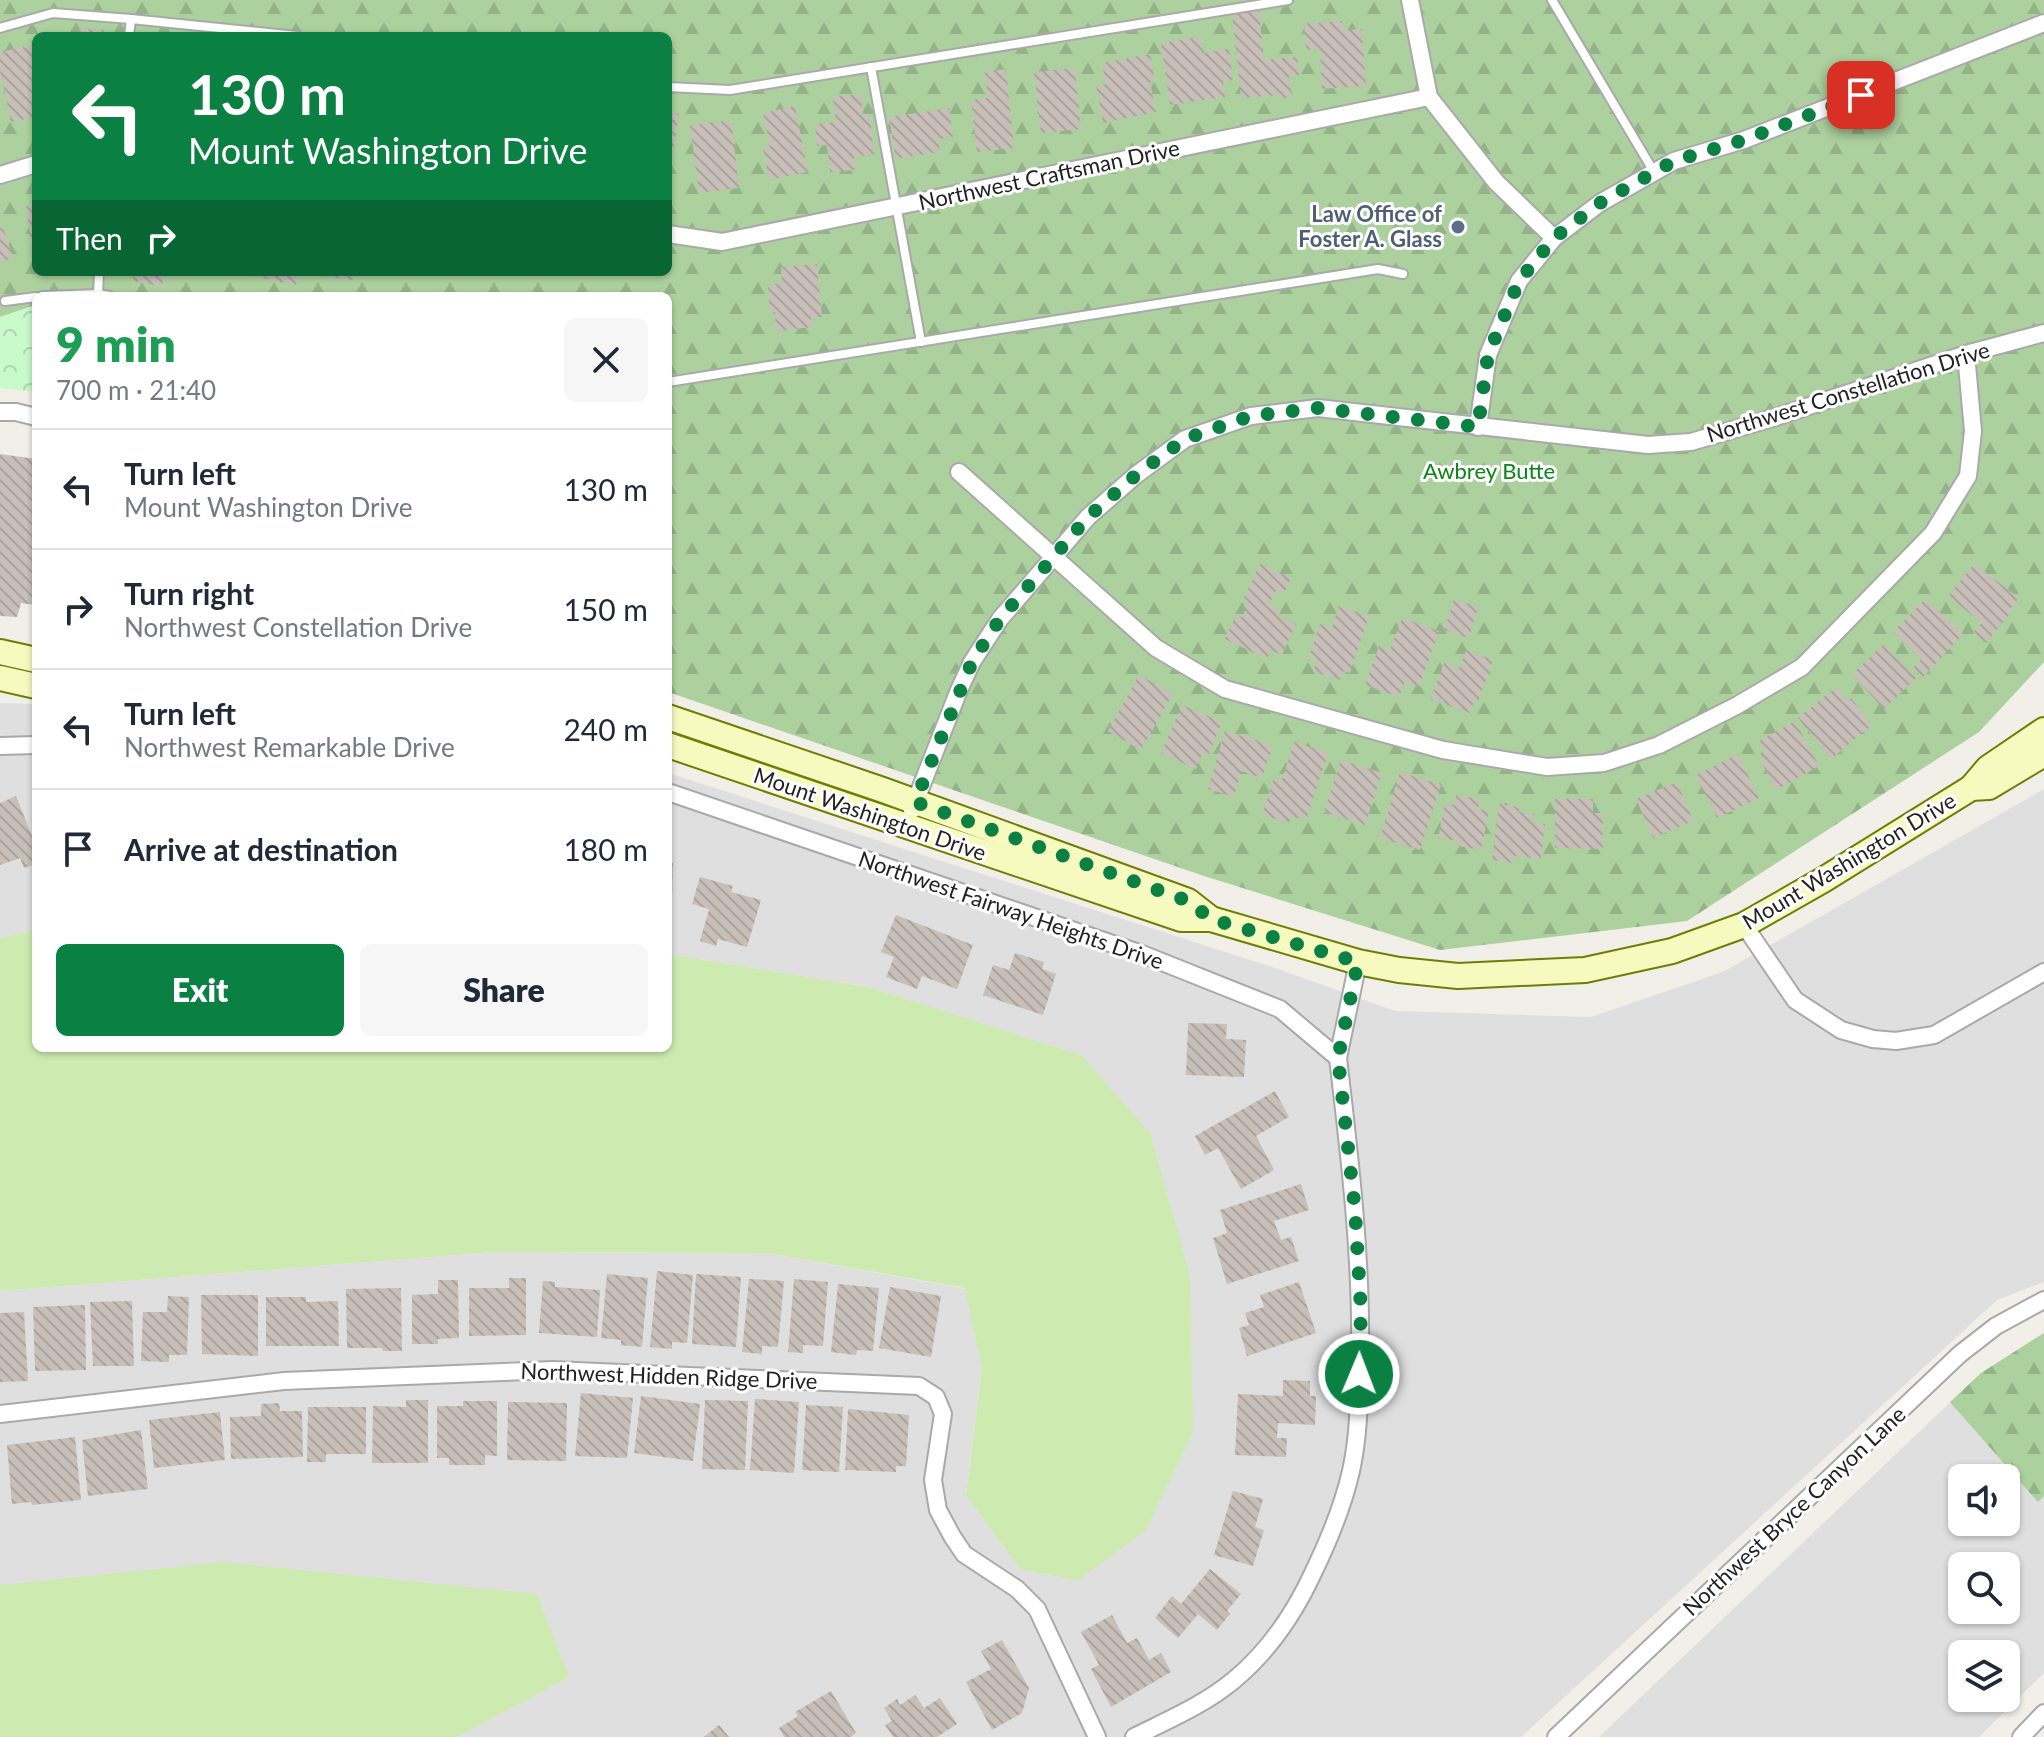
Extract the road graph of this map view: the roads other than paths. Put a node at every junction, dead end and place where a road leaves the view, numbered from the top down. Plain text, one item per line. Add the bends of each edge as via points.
1 (1288, 0) edge
2 (1410, 0) edge
3 (1552, 0) edge
4 (131, 19) junction
5 (2044, 23) edge
6 (0, 28) edge
7 (129, 32) edge
8 (258, 32) edge
9 (871, 67) junction
10 (672, 87) edge
11 (1429, 97) junction
12 (32, 165) edge
13 (1655, 172) junction
14 (0, 175) edge
15 (897, 206) junction
16 (672, 235) edge
17 (1554, 238) junction
18 (1403, 274) dead end
19 (32, 298) edge
20 (5, 301) dead end
21 (2044, 333) edge
22 (921, 342) junction
23 (1966, 354) junction
24 (672, 381) edge
25 (0, 412) edge
26 (32, 416) edge
27 (1478, 427) junction
28 (959, 472) dead end
29 (1054, 557) junction
30 (0, 652) edge
31 (32, 659) edge
32 (0, 678) edge
33 (32, 685) edge
34 (672, 718) edge
35 (2044, 730) edge
36 (32, 745) edge
37 (0, 746) edge
38 (672, 746) edge
39 (2044, 754) edge
40 (1971, 788) junction
41 (672, 793) edge
42 (915, 802) junction
43 (906, 827) junction
44 (1211, 919) junction
45 (1744, 925) junction
46 (1358, 962) junction
47 (2044, 972) edge
48 (1338, 1058) junction
49 (2044, 1300) edge
50 (0, 1414) edge
51 (2044, 1713) edge
52 (1097, 1737) edge
53 (1134, 1737) edge
54 (1556, 1737) edge
55 (2021, 1737) edge

1 - 9 lane
2 - 11 street
3 - 13 lane
4 - 6 lane via 53,13
4 - 7 lane
4 - 8 lane
5 - 13 street
9 - 10 lane via 730,90
9 - 15 lane
11 - 15 street, Northwest Craftsman Drive
11 - 17 street via 1496,182
12 - 14 street
13 - 17 street via 1600,203
15 - 16 street, Northwest Craftsman Drive via 722,242
15 - 22 lane
17 - 27 street via 1519,281 1488,355
18 - 22 lane via 1378,269
19 - 20 lane
21 - 23 street, Northwest Constellation Drive
22 - 24 lane
23 - 27 street, Northwest Constellation Drive via 1691,442 1648,445
23 - 29 street via 1973,431 1968,476 1933,533 1802,667 1659,745 1604,763 1547,767 1443,750 1225,689 1156,648
25 - 26 street
27 - 29 street, Northwest Constellation Drive via 1318,408 1251,416 1185,439 1088,517
28 - 29 street
29 - 42 street, Northwest Constellation Drive via 1000,619 972,662
30 - 31 main road
32 - 33 main road
34 - 42 main road, Mount Washington Drive
35 - 40 main road, Mount Washington Drive via 1988,768
36 - 37 street
38 - 43 main road, Mount Washington Drive
39 - 40 main road, Mount Washington Drive via 1989,787
40 - 45 main road, Mount Washington Drive
41 - 48 street, Northwest Fairway Heights Drive via 1142,954 1280,1009
42 - 43 street, Northwest Constellation Drive
42 - 44 main road, Mount Washington Drive via 1188,901
43 - 44 main road, Mount Washington Drive via 1181,919
44 - 46 main road, Mount Washington Drive
45 - 46 main road, Mount Washington Drive via 1672,951 1585,970 1458,976
45 - 47 street via 1795,1000 1841,1030 1873,1039 1934,1035
46 - 48 street
48 - 53 street via 1361,1311 1359,1406 1341,1508 1302,1597 1260,1656 1205,1702
49 - 54 street, Northwest Bryce Canyon Lane via 1996,1326 1960,1354
50 - 52 street, Northwest Hidden Ridge Drive via 284,1381 553,1370 919,1386 936,1397 943,1414 933,1480 938,1510 964,1554 1037,1609
51 - 55 street

